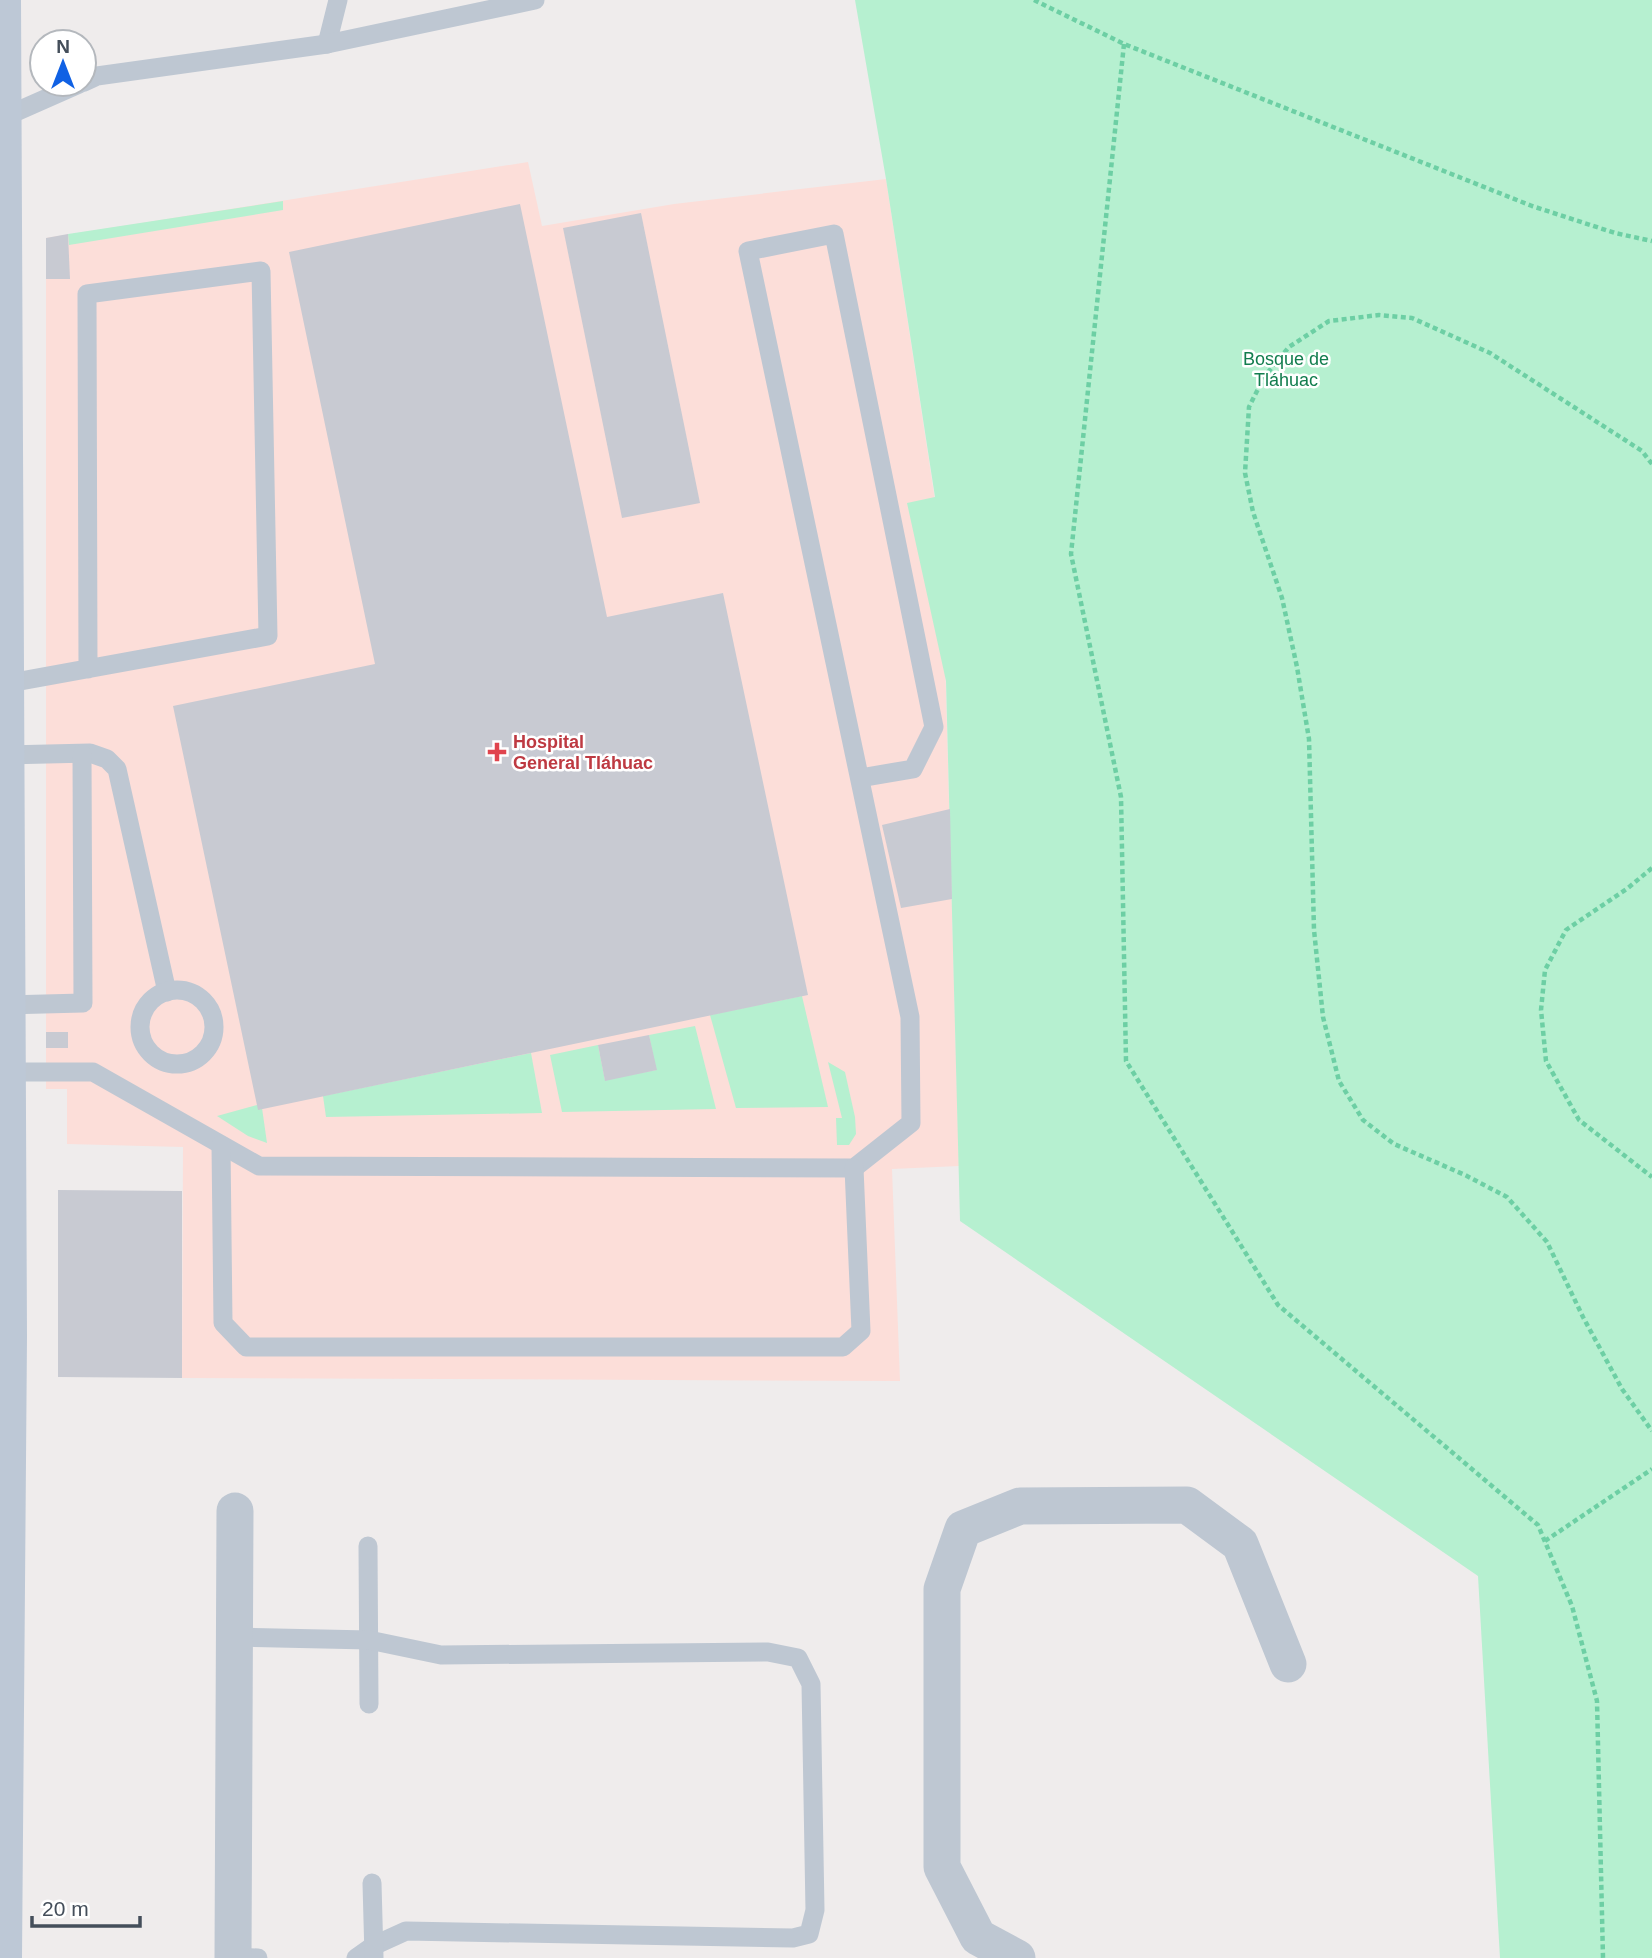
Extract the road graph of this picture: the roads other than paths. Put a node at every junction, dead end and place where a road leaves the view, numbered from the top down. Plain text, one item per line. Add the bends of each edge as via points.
1 (2, 0) edge
2 (338, 0) edge
3 (536, 0) edge
4 (327, 44) junction
5 (98, 76) edge
6 (48, 98) edge
7 (2, 118) junction
8 (1, 219) edge
9 (88, 669) junction
10 (4, 684) junction
11 (82, 754) junction
12 (5, 755) junction
13 (860, 778) junction
14 (167, 992) dead end
15 (5, 1005) junction
16 (3, 1072) edge
17 (221, 1145) junction
18 (854, 1168) junction
19 (4, 1336) edge
20 (234, 1511) dead end
21 (368, 1546) dead end
22 (235, 1637) junction
23 (369, 1640) junction
24 (1288, 1664) dead end
25 (369, 1704) dead end
26 (372, 1884) dead end
27 (373, 1952) edge
28 (3, 1958) edge
29 (241, 1958) edge
30 (356, 1958) edge
31 (1017, 1958) edge

1 - 7 main road
2 - 4 lane
3 - 4 lane
4 - 5 lane
6 - 7 lane
7 - 8 main road
8 - 10 main road
9 - 9 lane via 87,294 261,271 268,636
9 - 10 lane
10 - 12 main road
11 - 12 lane
11 - 14 lane via 107,759 117,769
11 - 15 lane via 83,1003
12 - 15 main road
13 - 13 lane via 913,769 934,727 834,234 748,251
13 - 18 lane via 910,1017 911,1123
15 - 16 main road
16 - 17 lane via 93,1072
16 - 19 main road
17 - 18 lane via 259,1166
17 - 18 lane via 223,1323 246,1347 843,1347 861,1331
19 - 28 main road
20 - 22 street
21 - 23 lane
22 - 23 lane
22 - 29 street
23 - 25 lane
23 - 27 lane via 441,1655 768,1652 798,1658 811,1684 815,1910 809,1934 793,1938 406,1931
24 - 31 street via 1240,1544 1187,1505 1020,1506 963,1529 942,1589 942,1867 978,1937
26 - 27 lane
27 - 30 lane

